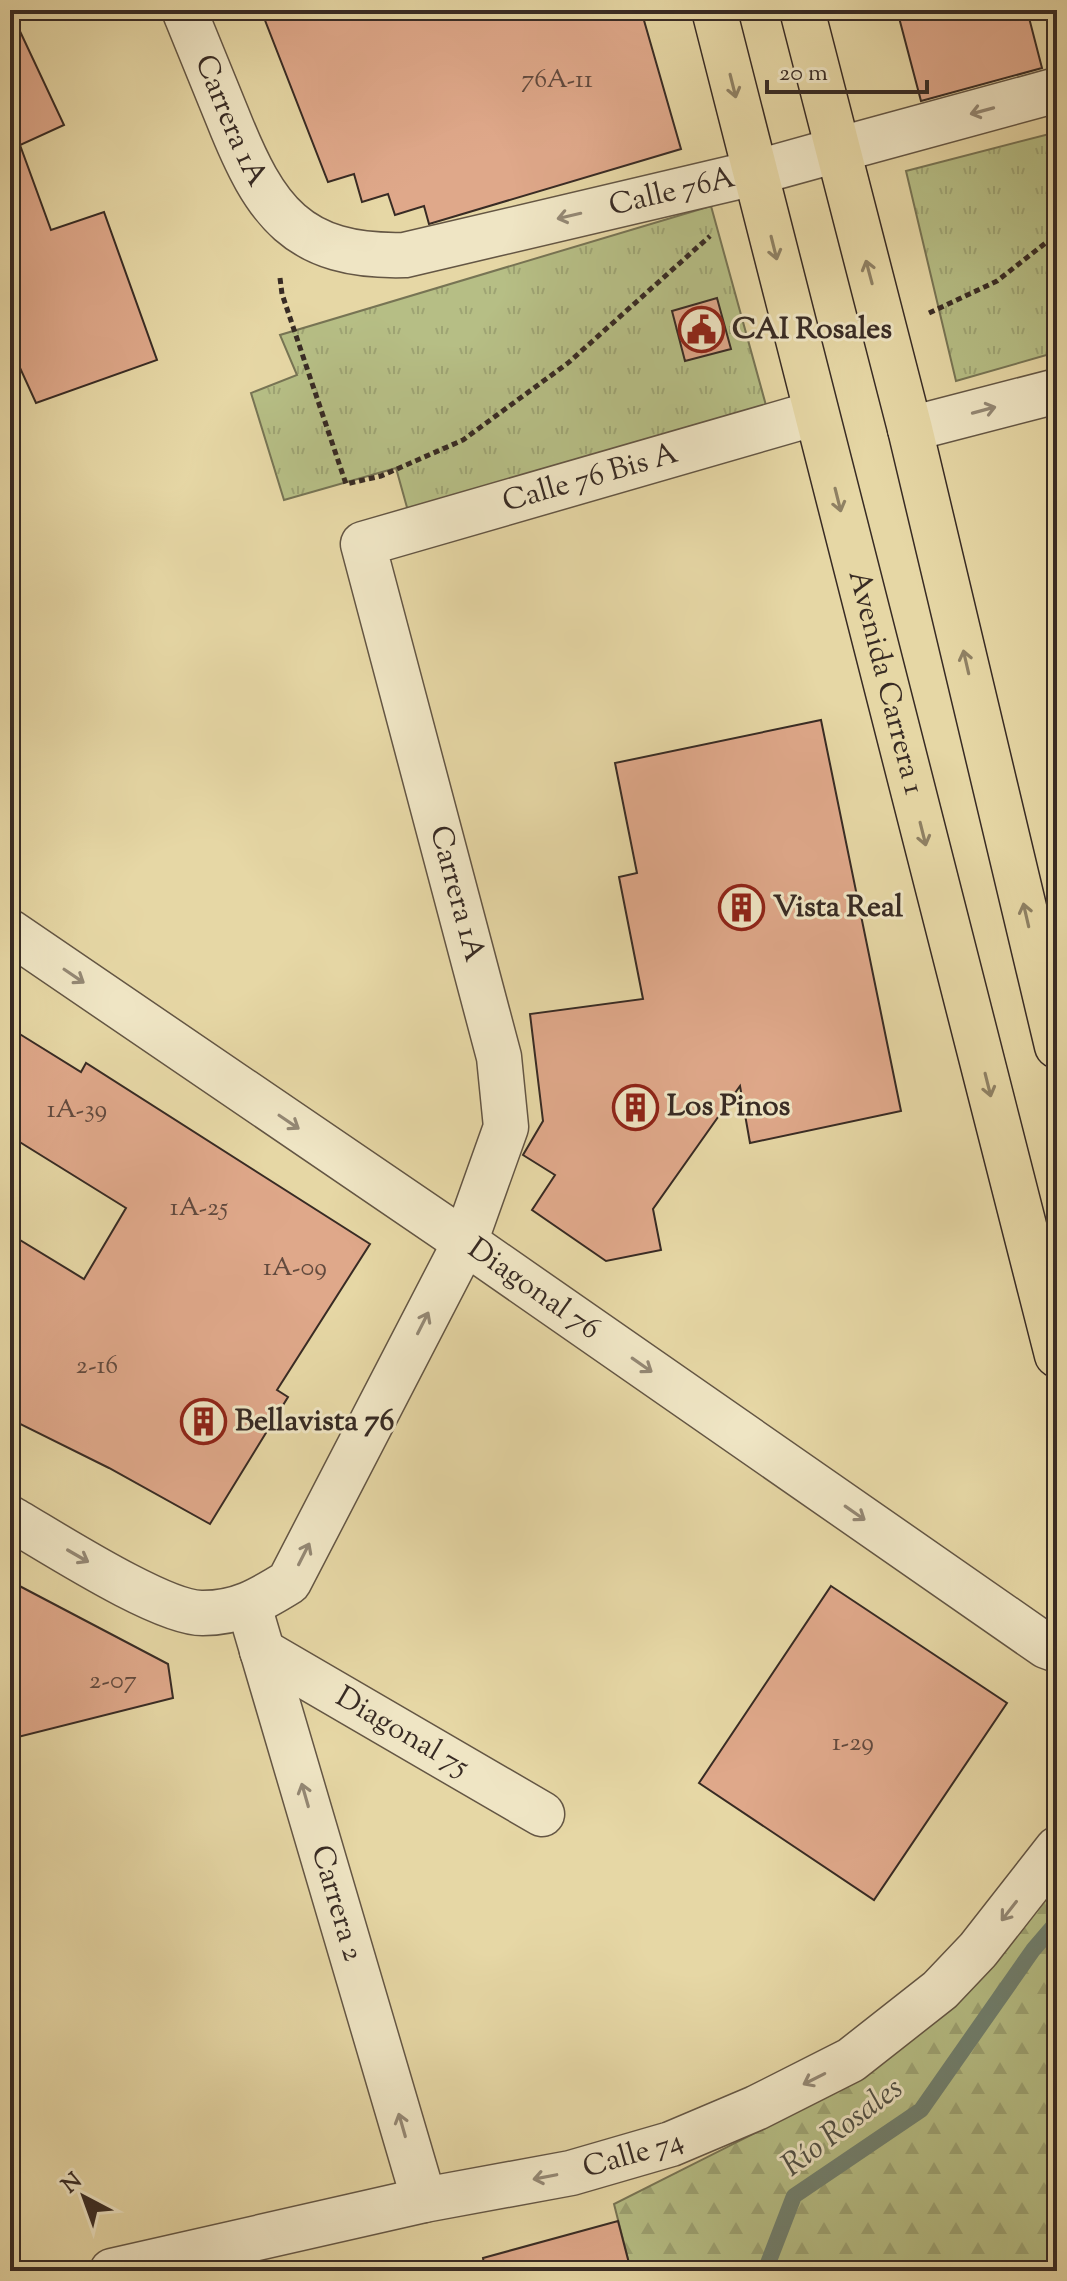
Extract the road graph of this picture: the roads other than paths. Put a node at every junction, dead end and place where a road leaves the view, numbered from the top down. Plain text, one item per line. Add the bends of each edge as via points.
1 (184, 10) edge
2 (714, 10) edge
3 (802, 10) edge
4 (1057, 90) edge
5 (837, 150) junction
6 (754, 173) junction
7 (290, 222) joint
8 (1057, 391) edge
9 (816, 413) junction
10 (910, 429) junction
11 (363, 544) joint
12 (10, 932) edge
13 (1057, 1046) edge
14 (465, 1242) junction
15 (1057, 1355) edge
16 (10, 1518) edge
17 (249, 1606) junction
18 (1057, 1650) edge
19 (262, 1651) junction
20 (542, 1814) dead end
21 (1057, 1849) edge
22 (424, 2200) junction
23 (112, 2271) edge

1 - 7 street, Carrera 1A via 246,164 264,196
2 -> 6 main road, Avenida Carrera 1
3 - 5 main road
4 -> 5 street, Calle 76A
5 - 6 street, Calle 76A
10 -> 5 main road
6 -> 7 street, Calle 76A via 405,255 343,250 315,240
6 -> 9 main road, Avenida Carrera 1
10 -> 8 street
9 - 11 street, Calle 76 Bis A
9 -> 15 main road, Avenida Carrera 1
13 -> 10 main road
11 - 14 street, Carrera 1A via 499,1057 506,1127
12 -> 14 street, Diagonal 76
17 -> 14 street, Carrera 1A via 289,1582
14 -> 18 street, Diagonal 76
16 -> 17 street via 153,1599 201,1614
17 - 19 street, Carrera 2
19 - 20 street, Diagonal 75
22 -> 19 street, Carrera 2
21 -> 22 street, Calle 74 via 940,1990 851,2060 671,2144 571,2173
22 - 23 street, Calle 74

